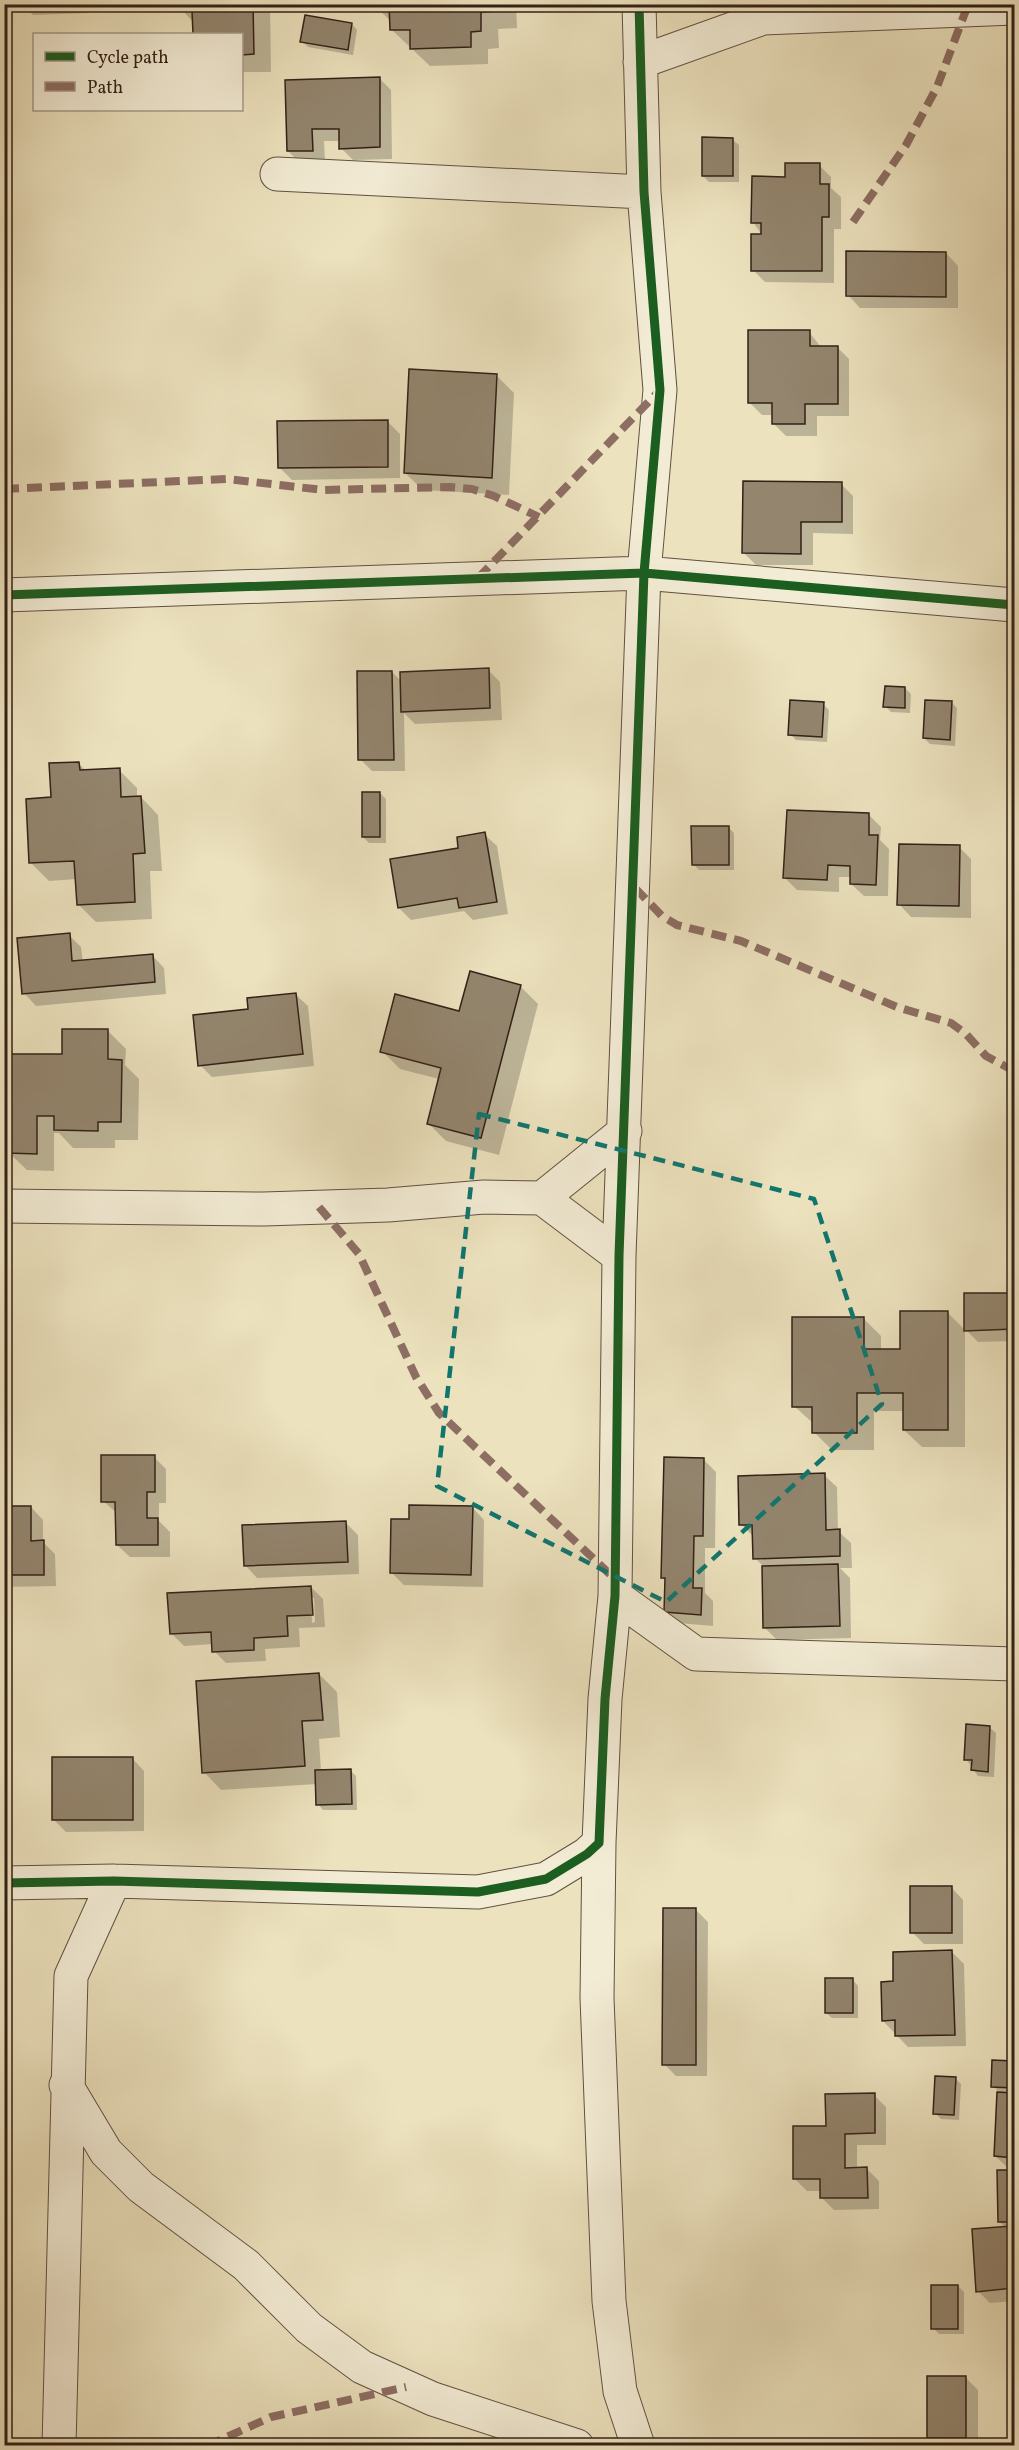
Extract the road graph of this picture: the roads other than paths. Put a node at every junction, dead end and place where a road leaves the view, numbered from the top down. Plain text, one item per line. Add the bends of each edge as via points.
1 (639, 4) edge
2 (1014, 8) edge
3 (639, 62) junction
4 (277, 174) dead end
5 (644, 192) junction
6 (644, 573) junction
7 (4, 595) edge
8 (1014, 605) edge
9 (625, 1131) junction
10 (542, 1198) junction
11 (4, 1206) edge
12 (619, 1256) junction
13 (615, 1596) junction
14 (1014, 1664) edge
15 (599, 1843) junction
16 (114, 1881) junction
17 (4, 1883) edge
18 (66, 2085) junction
19 (59, 2445) edge
20 (577, 2445) edge
21 (638, 2445) edge

1 - 3 street
2 - 3 street via 763,18
3 - 5 street
4 - 5 street
5 - 6 street via 660,390
6 - 7 street
6 - 8 street
6 - 9 street
9 - 10 street
9 - 12 street
10 - 11 street via 484,1197 275,1209
10 - 12 street
12 - 13 street
13 - 14 street via 696,1654
13 - 15 street via 605,1699
15 - 16 street via 546,1879 478,1892
15 - 21 street via 597,1998 609,2301 620,2391
16 - 17 street
16 - 18 street via 71,1976
18 - 19 street
18 - 20 street via 106,2152 141,2187 246,2265 309,2328 362,2367 433,2399

